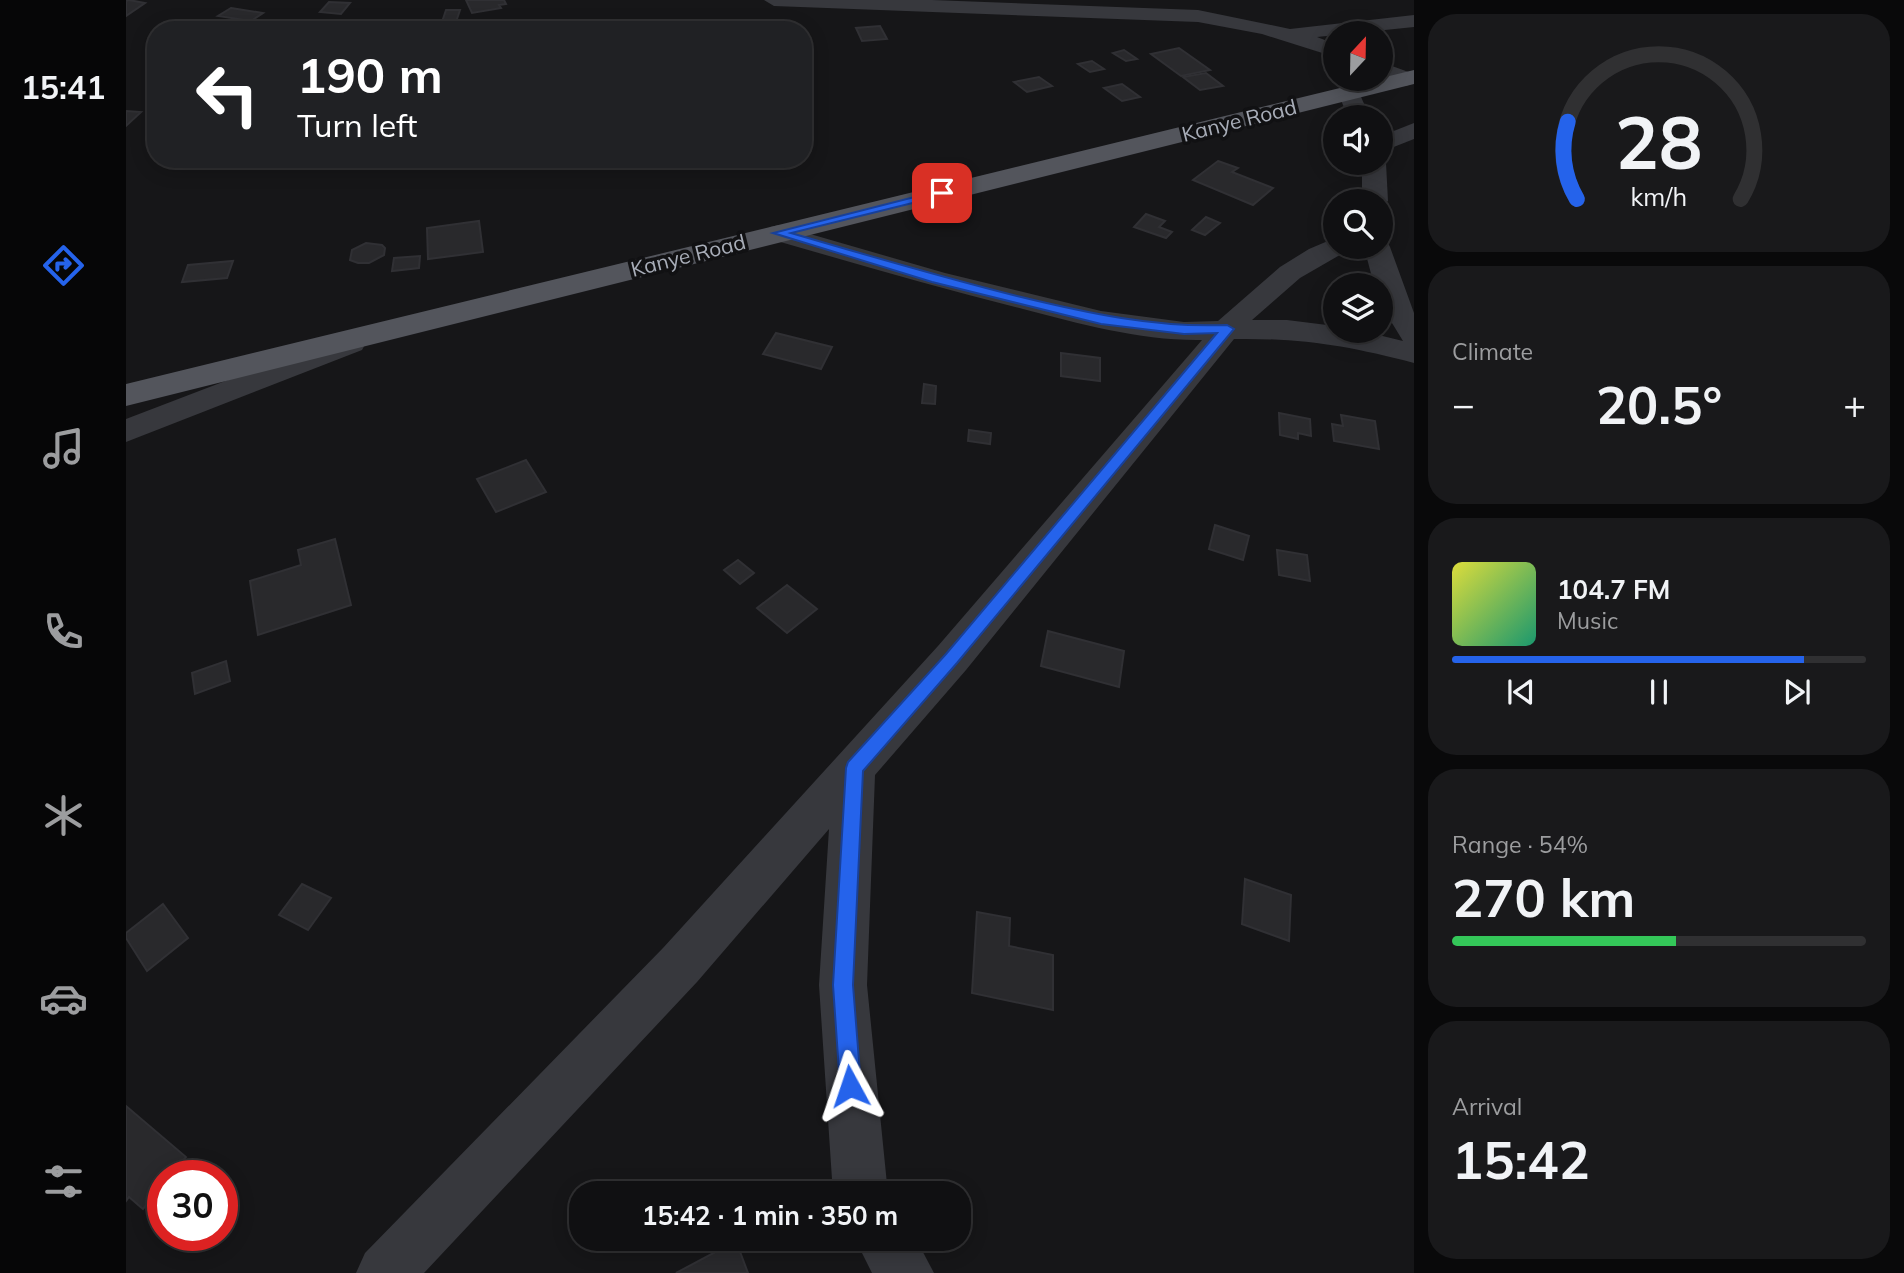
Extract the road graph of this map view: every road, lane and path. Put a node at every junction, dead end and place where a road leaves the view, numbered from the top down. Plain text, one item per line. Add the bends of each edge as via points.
1 (775, 0) edge
2 (1145, 0) edge
3 (1198, 16) junction
4 (1414, 21) edge
5 (1287, 32) junction
6 (1323, 46) edge
7 (1393, 73) edge
8 (1410, 78) edge
9 (1354, 105) edge
10 (1323, 112) edge
11 (1414, 130) edge
12 (1393, 140) edge
13 (779, 233) junction
14 (1323, 252) edge
15 (1381, 259) edge
16 (1227, 329) junction
17 (376, 333) junction
18 (1414, 335) edge
19 (1414, 353) edge
20 (126, 395) edge
21 (126, 431) edge
22 (854, 768) junction
23 (857, 1181) edge
24 (891, 1251) edge
25 (385, 1273) edge
26 (905, 1273) edge

1 - 3 street
2 - 3 street
3 - 5 street
4 - 5 street
5 - 6 street
7 - 8 street
8 - 9 main road, Kanye Road
10 - 13 main road, Kanye Road
11 - 12 street
13 - 16 street via 1101,320 1184,331
13 - 17 main road, Kanye Road
14 - 16 street via 1268,287
15 - 18 street via 1407,328
16 - 19 street via 1287,329 1344,336
16 - 22 street
17 - 20 main road, Kanye Road
17 - 21 street
22 - 23 street via 843,985
22 - 25 street via 680,965
24 - 26 street

